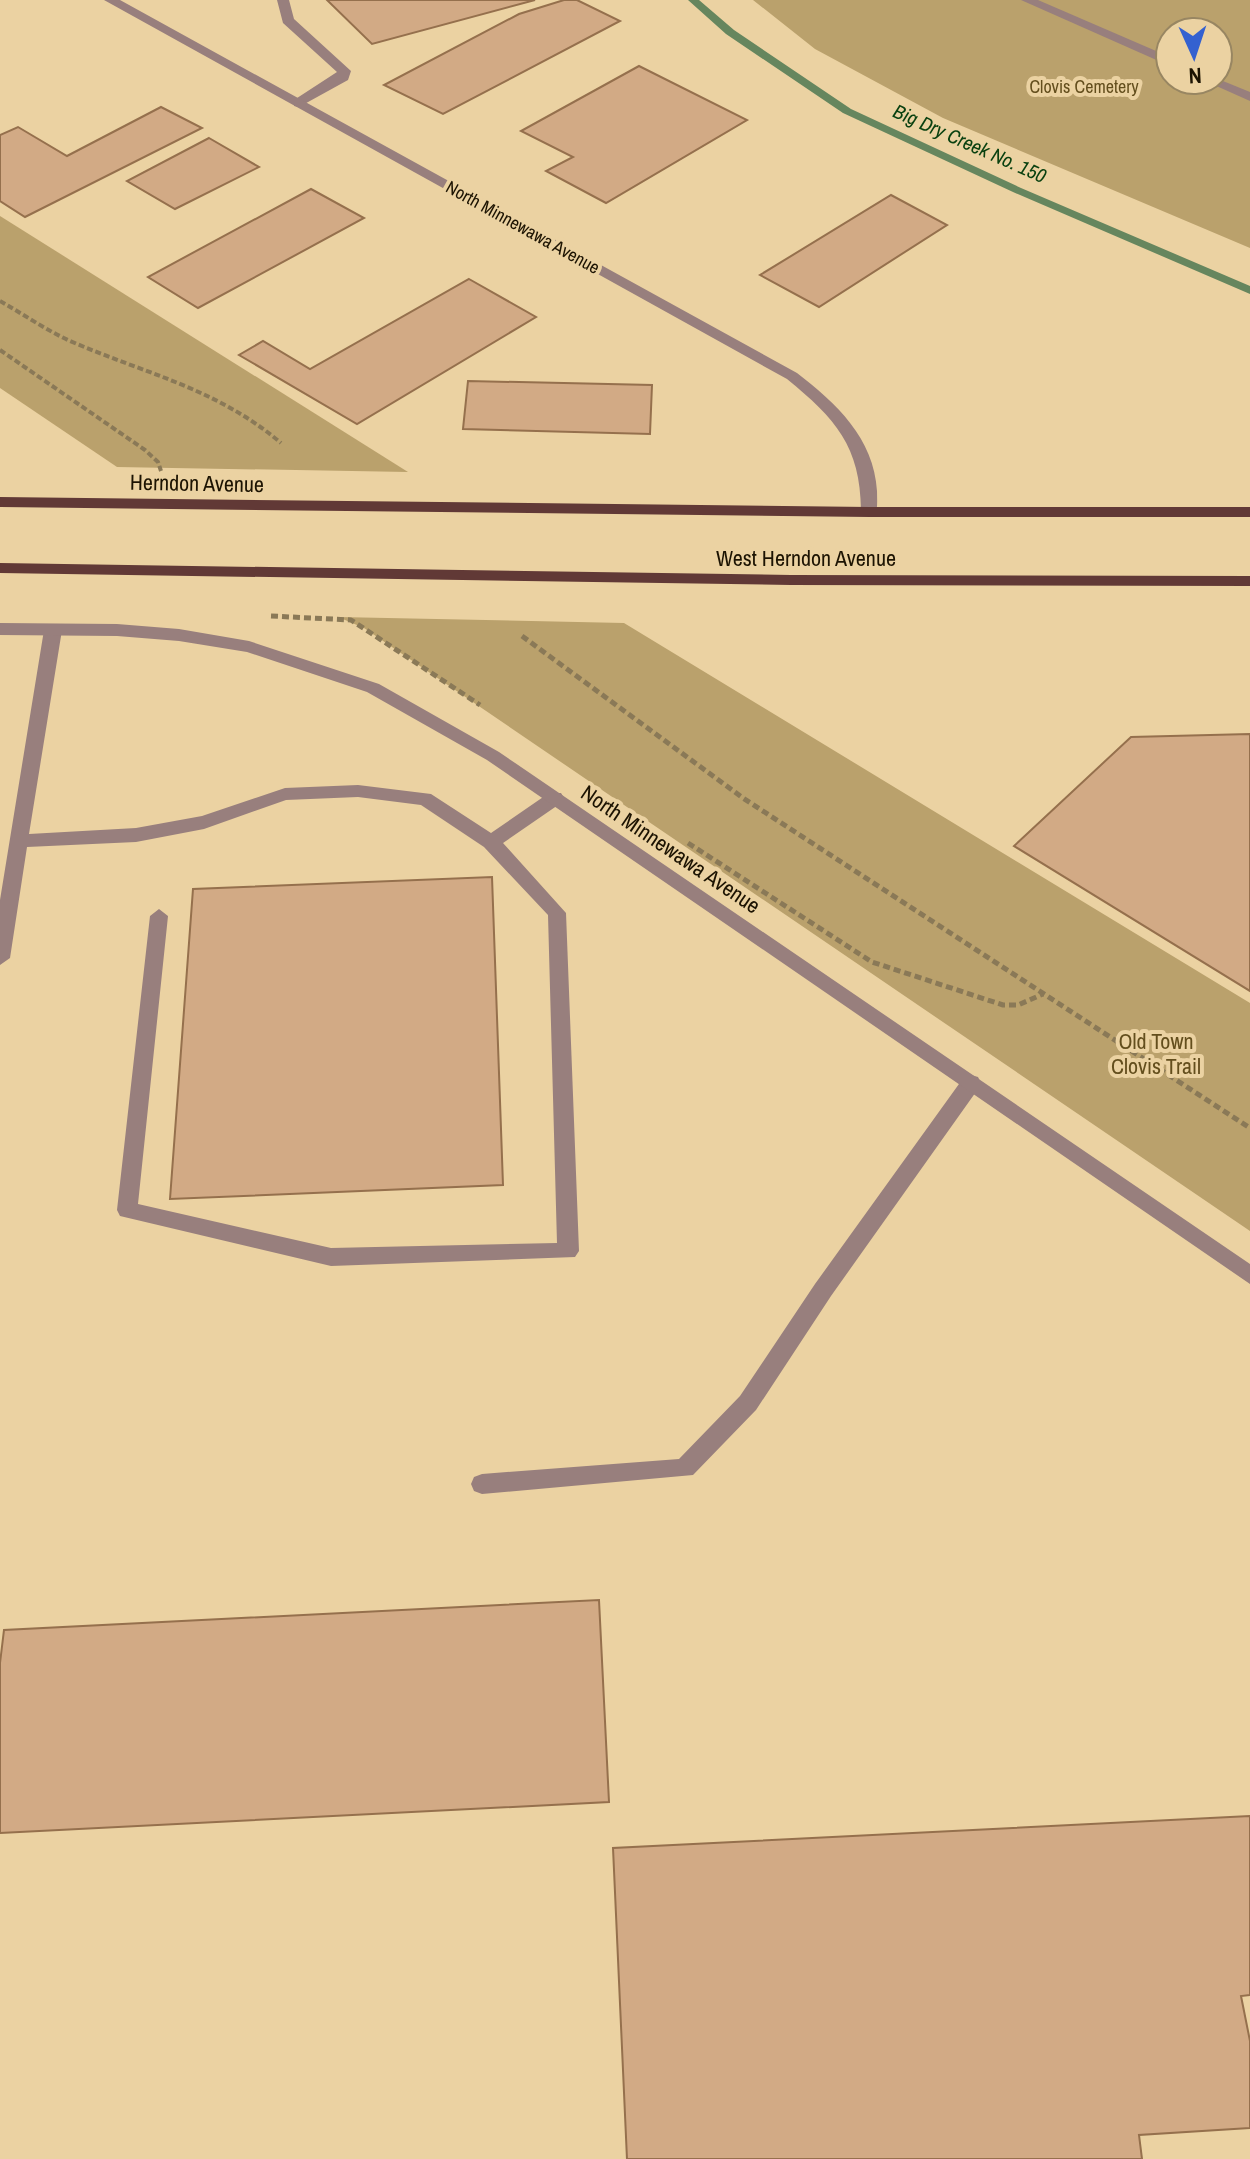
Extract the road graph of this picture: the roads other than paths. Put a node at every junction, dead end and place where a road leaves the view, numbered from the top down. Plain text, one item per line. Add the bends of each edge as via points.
1 (283, 0) edge
2 (1027, 0) edge
3 (118, 2) edge
4 (1154, 55) edge
5 (299, 103) junction
6 (0, 502) edge
7 (394, 508) joint
8 (869, 512) junction
9 (1250, 512) edge
10 (0, 568) edge
11 (1250, 581) edge
12 (0, 629) edge
13 (53, 630) junction
14 (555, 798) junction
15 (19, 841) junction
16 (491, 842) junction
17 (159, 916) dead end
18 (0, 958) edge
19 (971, 1083) junction
20 (1250, 1275) edge
21 (482, 1484) dead end

1 - 5 street via 288,20 344,71 343,77
2 - 4 street
3 - 5 street, North Minnewawa Avenue
5 - 8 street, North Minnewawa Avenue via 792,376 827,404 850,436 867,473
6 - 7 main road, Herndon Avenue
7 - 8 main road, West Herndon Avenue
8 - 9 main road, West Herndon Avenue
10 - 11 main road, West Herndon Avenue
12 - 13 street, North Minnewawa Avenue
13 - 14 street, North Minnewawa Avenue via 179,635 249,647 373,688
13 - 15 street
14 - 16 street
14 - 19 street, North Minnewawa Avenue
15 - 16 street via 136,835 204,822 285,794 358,791 425,799
15 - 18 street
16 - 17 street via 557,913 568,1251 331,1257 127,1210
19 - 20 street, North Minnewawa Avenue
19 - 21 street via 748,1403 685,1468

